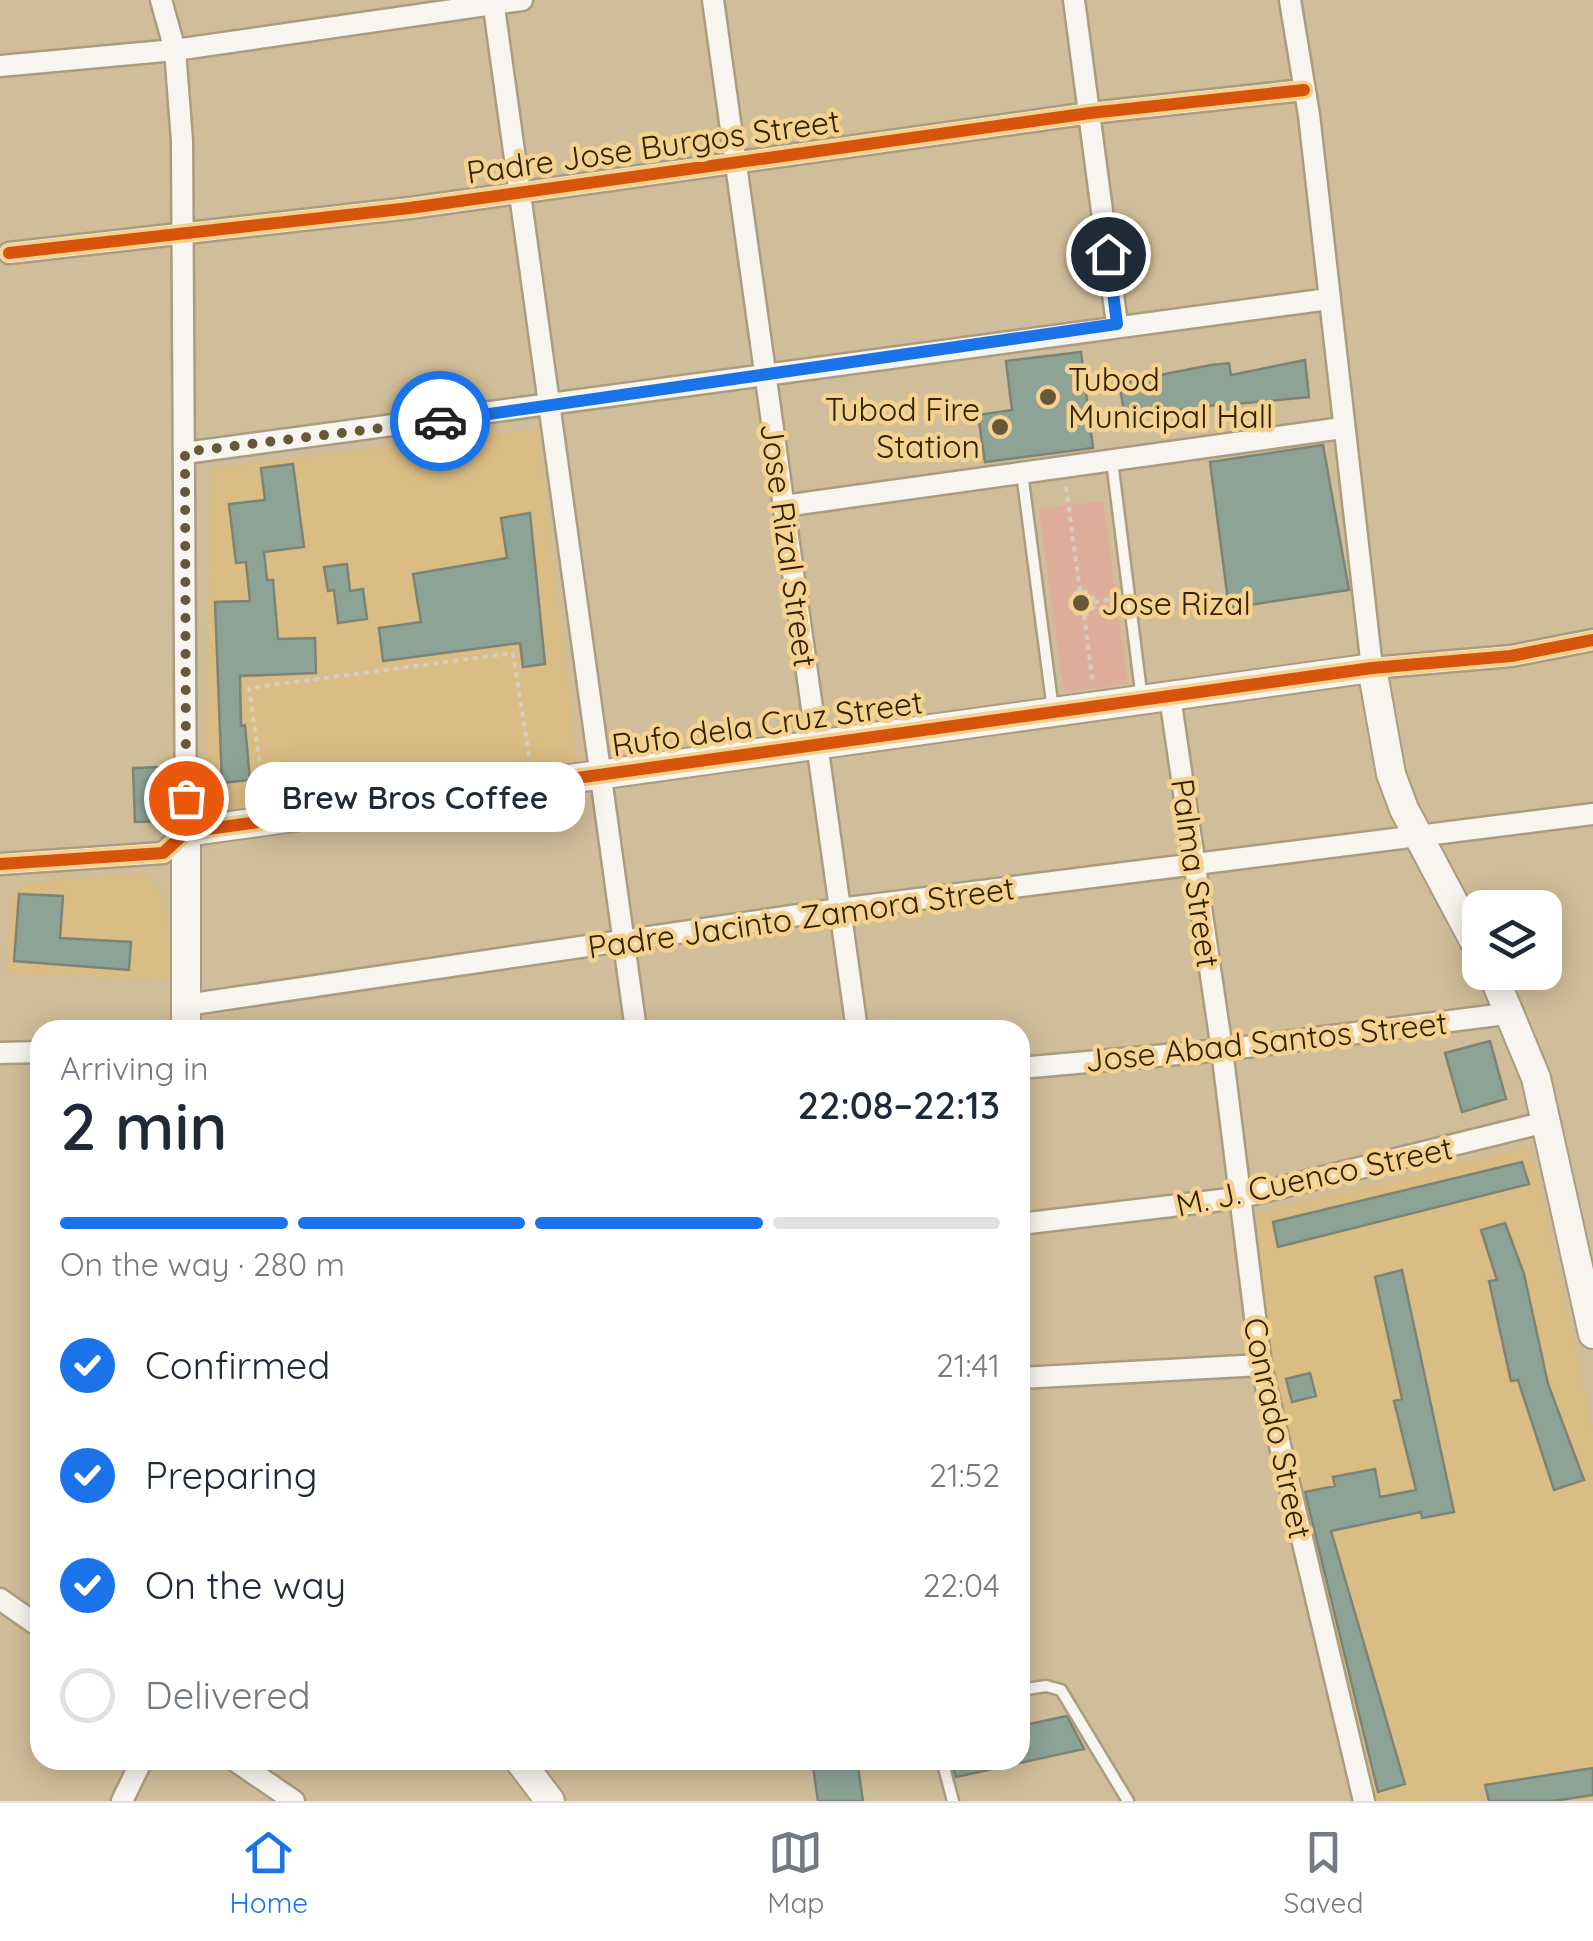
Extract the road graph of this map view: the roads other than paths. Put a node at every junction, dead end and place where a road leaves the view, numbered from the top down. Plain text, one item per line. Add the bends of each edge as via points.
1 (161, 0) edge
2 (522, 0) edge
3 (714, 0) edge
4 (1074, 0) edge
5 (1290, 0) edge
6 (494, 2) edge
7 (175, 50) junction
8 (0, 66) edge
9 (1304, 90) junction
10 (1090, 113) junction
11 (738, 162) junction
12 (519, 192) junction
13 (185, 234) junction
14 (9, 253) dead end
15 (1329, 299) junction
16 (1117, 324) junction
17 (766, 372) junction
18 (548, 406) junction
19 (1342, 428) junction
20 (185, 452) junction
21 (1112, 461) junction
22 (1022, 473) junction
23 (784, 506) junction
24 (1593, 640) edge
25 (1372, 668) junction
26 (1156, 699) junction
27 (1053, 712) junction
28 (816, 743) junction
29 (598, 774) junction
30 (1593, 814) edge
31 (186, 832) junction
32 (1417, 840) junction
33 (0, 864) edge
34 (1195, 866) junction
35 (840, 910) junction
36 (1462, 920) edge
37 (624, 940) junction
38 (1501, 990) edge
39 (1512, 1012) junction
40 (186, 1018) edge
41 (635, 1020) edge
42 (856, 1020) edge
43 (1222, 1050) junction
44 (30, 1052) edge
45 (0, 1053) edge
46 (1030, 1067) edge
47 (1546, 1122) junction
48 (1238, 1198) junction
49 (1030, 1223) edge
50 (1593, 1334) edge
51 (1261, 1365) junction
52 (1030, 1377) edge
53 (0, 1600) edge
54 (30, 1620) edge
55 (1030, 1688) edge
56 (137, 1770) edge
57 (249, 1770) edge
58 (527, 1770) edge
59 (945, 1770) edge
60 (122, 1801) edge
61 (294, 1801) edge
62 (550, 1801) edge
63 (953, 1801) edge
64 (1128, 1801) edge
65 (1364, 1801) edge

1 - 7 street
2 - 6 street
3 - 11 street, Jose Rizal Street
4 - 10 street
5 - 9 street
6 - 7 street
6 - 12 street
7 - 8 street
7 - 13 street
9 - 10 street, Padre Jose Burgos Street
9 - 15 street
10 - 11 street, Padre Jose Burgos Street
10 - 16 street
11 - 12 street, Padre Jose Burgos Street
11 - 17 street, Jose Rizal Street
12 - 13 street, Padre Jose Burgos Street
12 - 18 street
13 - 14 street, Padre Jose Burgos Street
13 - 20 street
15 - 16 street
15 - 19 street
16 - 17 street
17 - 18 street
17 - 23 street, Jose Rizal Street
18 - 20 street
18 - 29 street
19 - 21 street
19 - 25 street
20 - 31 street
21 - 22 street
21 - 26 lane via 1129,596
22 - 23 street
22 - 27 lane
23 - 28 street, Jose Rizal Street
24 - 25 street via 1511,656
25 - 26 street, Rufo dela Cruz Street
25 - 32 street via 1391,774
26 - 27 street, Rufo dela Cruz Street
26 - 34 street, Palma Street
27 - 28 street, Rufo dela Cruz Street
28 - 29 street, Rufo dela Cruz Street
28 - 35 street, Jose Rizal Street
29 - 31 street, Rufo dela Cruz Street
29 - 37 street
30 - 32 street, Padre Jacinto Zamora Street
31 - 33 street, Rufo dela Cruz Street via 163,853
31 - 40 street
32 - 34 street, Padre Jacinto Zamora Street
32 - 36 street
34 - 35 street, Padre Jacinto Zamora Street
34 - 43 street, Palma Street
35 - 37 street, Padre Jacinto Zamora Street
35 - 42 street, Jose Rizal Street
37 - 40 street, Padre Jacinto Zamora Street
37 - 41 street
38 - 39 street
39 - 43 street, Jose Abad Santos Street
39 - 47 street
43 - 46 street, Jose Abad Santos Street
43 - 48 street, Conrado Street
44 - 45 street
47 - 48 street, M. J. Cuenco Street
47 - 50 street
48 - 49 street, M. J. Cuenco Street
48 - 51 street, Conrado Street
51 - 52 street
51 - 65 street, Conrado Street
53 - 54 street
55 - 64 lane via 1061,1690
56 - 60 street
57 - 61 street
58 - 62 street
59 - 63 lane

